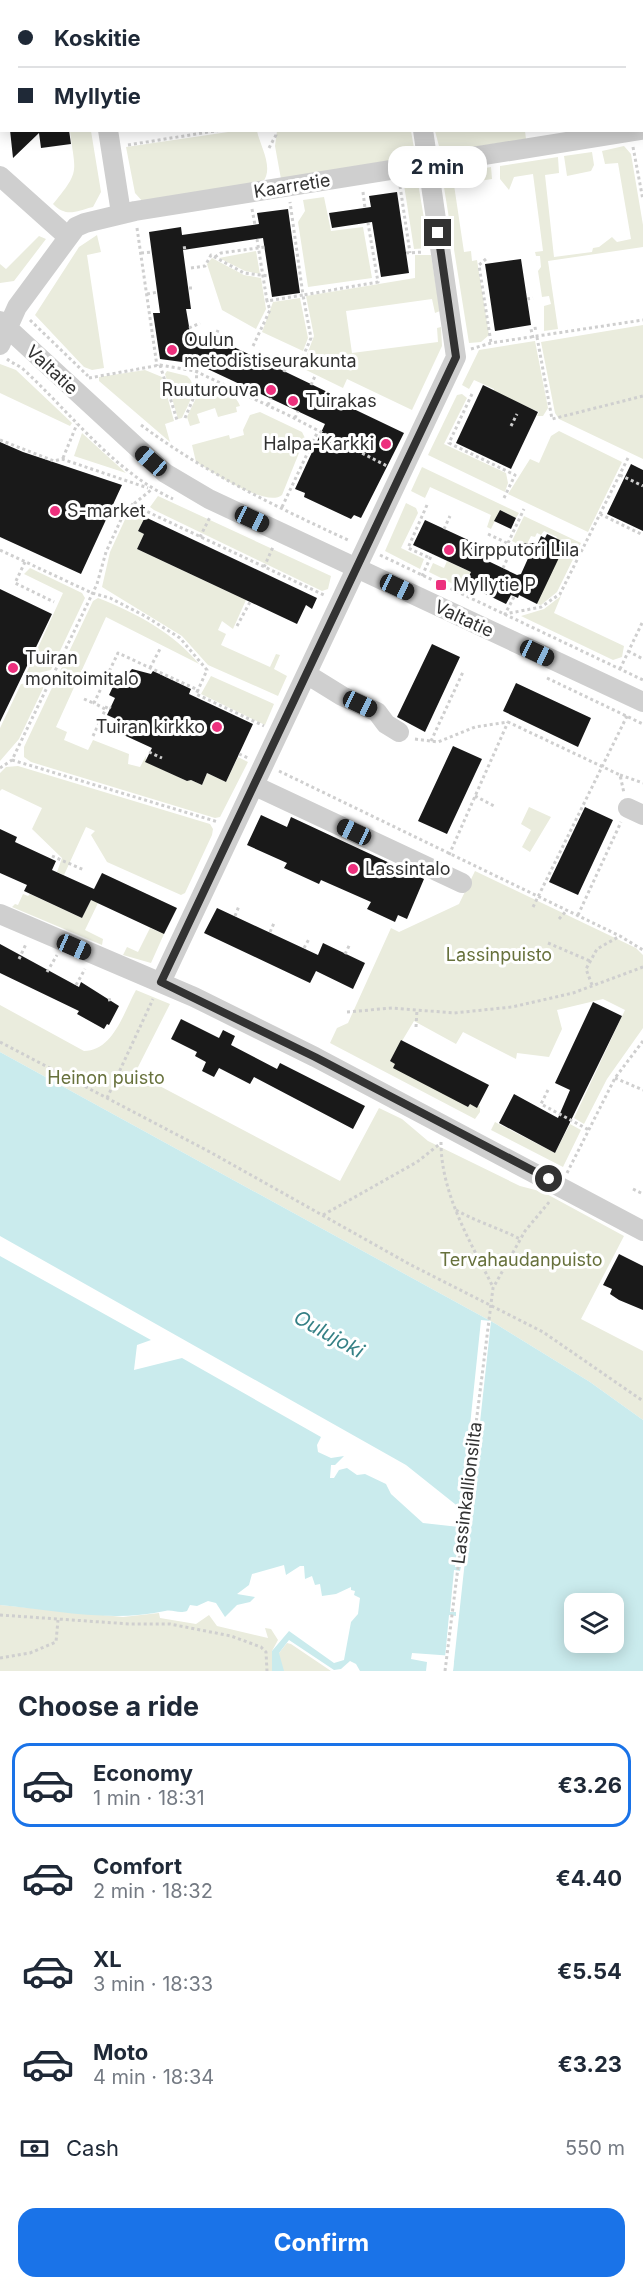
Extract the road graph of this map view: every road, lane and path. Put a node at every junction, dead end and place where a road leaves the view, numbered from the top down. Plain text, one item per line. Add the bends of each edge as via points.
1 (108, 132) edge
2 (208, 132) edge
3 (275, 132) edge
4 (423, 132) edge
5 (638, 133) edge
6 (130, 145) dead end
7 (269, 148) dead end
8 (428, 165) junction
9 (0, 176) edge
10 (399, 181) dead end
11 (289, 197) dead end
12 (643, 200) edge
13 (251, 203) dead end
14 (129, 217) junction
15 (368, 223) dead end
16 (255, 225) dead end
17 (68, 236) junction
18 (257, 239) dead end
19 (188, 247) dead end
20 (265, 247) dead end
21 (183, 248) dead end
22 (258, 248) junction
23 (152, 252) dead end
24 (141, 253) junction
25 (410, 253) dead end
26 (215, 258) junction
27 (486, 259) dead end
28 (191, 268) dead end
29 (269, 276) dead end
30 (263, 277) junction
31 (189, 288) dead end
32 (195, 288) dead end
33 (158, 292) dead end
34 (147, 294) junction
35 (303, 295) junction
36 (533, 298) dead end
37 (527, 299) dead end
38 (267, 301) junction
39 (17, 307) junction
40 (643, 320) edge
41 (200, 323) dead end
42 (189, 328) dead end
43 (538, 328) dead end
44 (218, 330) dead end
45 (2, 332) edge
46 (535, 337) junction
47 (215, 338) dead end
48 (491, 343) junction
49 (253, 346) dead end
50 (261, 350) dead end
51 (456, 357) junction
52 (256, 359) dead end
53 (288, 363) dead end
54 (197, 364) dead end
55 (158, 365) junction
56 (298, 368) dead end
57 (195, 371) junction
58 (284, 372) dead end
59 (315, 376) dead end
60 (89, 378) junction
61 (244, 385) dead end
62 (311, 385) dead end
63 (98, 386) dead end
64 (240, 392) junction
65 (472, 394) dead end
66 (643, 396) edge
67 (271, 398) dead end
68 (268, 405) junction
69 (298, 411) dead end
70 (517, 414) dead end
71 (184, 418) dead end
72 (295, 418) junction
73 (177, 420) dead end
74 (77, 424) dead end
75 (140, 425) dead end
76 (511, 426) dead end
77 (318, 430) junction
78 (0, 440) edge
79 (62, 443) dead end
80 (68, 446) junction
81 (628, 458) dead end
82 (62, 459) junction
83 (391, 468) dead end
84 (96, 470) junction
85 (165, 474) junction
86 (620, 475) junction
87 (95, 476) dead end
88 (643, 486) edge
89 (152, 489) junction
90 (503, 500) dead end
91 (130, 504) junction
92 (427, 505) dead end
93 (281, 508) junction
94 (524, 509) dead end
95 (600, 514) junction
96 (450, 516) dead end
97 (210, 517) dead end
98 (444, 529) dead end
99 (488, 534) dead end
100 (643, 535) edge
101 (347, 539) dead end
102 (202, 540) junction
103 (508, 543) junction
104 (513, 546) junction
105 (273, 547) dead end
106 (0, 550) edge
107 (530, 554) dead end
108 (384, 557) dead end
109 (25, 562) junction
110 (264, 567) junction
111 (358, 568) junction
112 (503, 568) dead end
113 (422, 576) junction
114 (302, 585) junction
115 (300, 590) dead end
116 (92, 593) junction
117 (514, 597) dead end
118 (329, 598) dead end
119 (54, 602) dead end
120 (250, 602) dead end
121 (506, 614) junction
122 (643, 621) edge
123 (237, 627) dead end
124 (160, 649) dead end
125 (628, 651) junction
126 (643, 658) edge
127 (150, 668) junction
128 (620, 669) junction
129 (463, 672) dead end
130 (308, 675) junction
131 (643, 680) edge
132 (198, 690) junction
133 (84, 699) dead end
134 (643, 702) edge
135 (94, 703) junction
136 (111, 708) dead end
137 (105, 709) junction
138 (627, 716) dead end
139 (508, 722) junction
140 (268, 728) dead end
141 (399, 732) joint
142 (93, 736) dead end
143 (431, 741) junction
144 (149, 752) dead end
145 (162, 758) dead end
146 (12, 760) junction
147 (264, 766) junction
148 (602, 767) junction
149 (0, 768) edge
150 (620, 775) junction
151 (643, 783) edge
152 (255, 786) junction
153 (475, 796) junction
154 (494, 806) dead end
155 (635, 811) edge
156 (234, 829) junction
157 (449, 854) junction
158 (52, 856) dead end
159 (84, 870) dead end
160 (440, 873) junction
161 (462, 883) dead end
162 (537, 896) junction
163 (240, 906) dead end
164 (532, 907) dead end
165 (567, 910) junction
166 (0, 914) edge
167 (578, 915) junction
168 (235, 916) dead end
169 (559, 919) dead end
170 (274, 923) dead end
171 (270, 932) dead end
172 (620, 936) junction
173 (309, 939) dead end
174 (28, 940) dead end
175 (548, 943) dead end
176 (350, 944) dead end
177 (304, 948) dead end
178 (643, 950) edge
179 (58, 953) dead end
180 (345, 954) dead end
181 (18, 959) dead end
182 (590, 961) junction
183 (87, 965) dead end
184 (643, 967) edge
185 (47, 972) dead end
186 (161, 982) junction
187 (592, 985) junction
188 (76, 986) dead end
189 (108, 999) dead end
190 (113, 999) dead end
191 (417, 1010) junction
192 (347, 1012) dead end
193 (416, 1028) dead end
194 (643, 1041) edge
195 (0, 1042) edge
196 (643, 1047) edge
197 (637, 1051) junction
198 (615, 1078) junction
199 (548, 1090) dead end
200 (643, 1090) edge
201 (107, 1098) junction
202 (589, 1130) junction
203 (444, 1135) junction
204 (561, 1185) junction
205 (633, 1189) dead end
206 (643, 1194) edge
207 (455, 1209) junction
208 (323, 1215) junction
209 (643, 1231) edge
210 (520, 1239) junction
211 (493, 1288) junction
212 (490, 1303) junction
213 (643, 1401) edge
214 (0, 1616) edge
215 (58, 1620) junction
216 (0, 1658) edge
217 (267, 1671) edge
218 (445, 1671) edge

1 - 14 street
2 - 6 path
3 - 7 path
4 - 8 street
5 - 8 street, Kaarretie
5 - 12 path
8 - 14 street, Kaarretie
8 - 51 street
9 - 17 street
10 - 25 path
11 - 35 path
13 - 16 path
14 - 17 street, Kaarretie via 85,222
14 - 24 path
15 - 35 path via 378,282
17 - 39 street, Kaarretie
18 - 22 path
19 - 21 path
20 - 22 path
22 - 26 path via 221,253
22 - 30 path
23 - 24 path
24 - 34 path
26 - 28 path via 211,255 205,266
26 - 30 path via 244,273
27 - 48 path via 479,265
29 - 30 path
30 - 38 path
31 - 32 path
33 - 34 path
34 - 55 path
35 - 38 path
35 - 56 path via 310,338
36 - 37 path
38 - 49 path via 270,310
39 - 45 street, Kaarretie
39 - 60 path
40 - 46 path
41 - 42 path
43 - 46 path via 531,329
44 - 47 path
45 - 85 street, Valtatie
46 - 48 path
46 - 66 path via 552,419
48 - 51 path
50 - 52 path
51 - 111 street
53 - 58 path
54 - 57 path
55 - 57 path
55 - 60 path
55 - 73 path
57 - 64 path
57 - 71 path via 196,392
59 - 62 path
60 - 63 path
61 - 64 path
64 - 68 path
65 - 90 path via 448,443 515,475
67 - 68 path
68 - 72 path
69 - 72 path
70 - 76 path
72 - 77 path
74 - 80 path
75 - 93 path via 179,454
77 - 83 path
77 - 93 path
78 - 82 path via 54,461
79 - 80 path
80 - 82 path
81 - 86 path
82 - 84 path
84 - 87 path
84 - 89 path
85 - 89 path
85 - 111 street, Valtatie via 209,499
86 - 88 path
86 - 95 path
89 - 91 path
91 - 102 path
91 - 116 path via 106,552
92 - 113 path via 408,548 431,556
93 - 101 path
94 - 103 path
95 - 100 path
95 - 121 path via 560,594 541,607
96 - 98 path
97 - 102 path
99 - 103 path
102 - 110 path
103 - 104 path
104 - 107 path
104 - 112 path
105 - 110 path
106 - 109 path
108 - 113 path
109 - 116 path
109 - 119 path via 15,583
110 - 114 path
111 - 130 street
111 - 134 street, Valtatie
113 - 121 path
114 - 115 path
114 - 118 path
116 - 132 path via 110,598 180,638 207,670
116 - 146 path
117 - 121 path
120 - 123 path
121 - 128 path
122 - 125 path
124 - 127 path
125 - 126 path
125 - 128 path
127 - 132 path
127 - 135 path via 118,652
128 - 131 path
129 - 143 path
130 - 141 street via 377,712
130 - 147 street
132 - 140 path via 196,694
133 - 135 path
135 - 137 path
136 - 137 path
137 - 142 path
138 - 148 path
139 - 143 path via 475,726 438,742
139 - 148 path
139 - 153 path
141 - 143 path via 418,741
144 - 145 path
146 - 149 path
146 - 156 path
147 - 152 street
147 - 157 path
148 - 150 path
148 - 162 path
150 - 151 path
150 - 155 path
152 - 156 street
152 - 160 street
153 - 154 path
153 - 157 path
155 - 167 path
156 - 186 street
157 - 160 path
157 - 162 path
158 - 159 path
160 - 161 street
162 - 164 path
162 - 165 path
163 - 168 path
165 - 167 path
165 - 169 path
166 - 186 street
167 - 172 path
170 - 171 path
172 - 178 path
172 - 182 path via 597,949
173 - 177 path
174 - 181 path
175 - 182 path
176 - 180 path
179 - 185 path
182 - 187 path via 586,969
183 - 188 path
184 - 187 path
186 - 201 path
186 - 203 street via 315,1057
187 - 191 path via 512,1007 454,1013
189 - 190 path
191 - 192 path
191 - 193 path
194 - 197 path
195 - 201 path
196 - 197 path
197 - 198 path, Lassinkallionsilta
198 - 200 path
198 - 202 path, Lassinkallionsilta
199 - 202 path via 541,1104
201 - 208 path
202 - 204 path, Lassinkallionsilta
203 - 204 street
203 - 207 path via 443,1170
203 - 208 path via 417,1162
204 - 209 street
204 - 210 path, Lassinkallionsilta
205 - 206 path
207 - 210 path
207 - 211 path
208 - 212 path via 411,1265
210 - 211 path, Lassinkallionsilta
211 - 212 path, Lassinkallionsilta
212 - 213 path via 543,1332
212 - 218 path, Lassinkallionsilta
214 - 215 path
215 - 216 path via 56,1642 30,1653
215 - 217 path via 170,1624 231,1636 261,1647 266,1652

